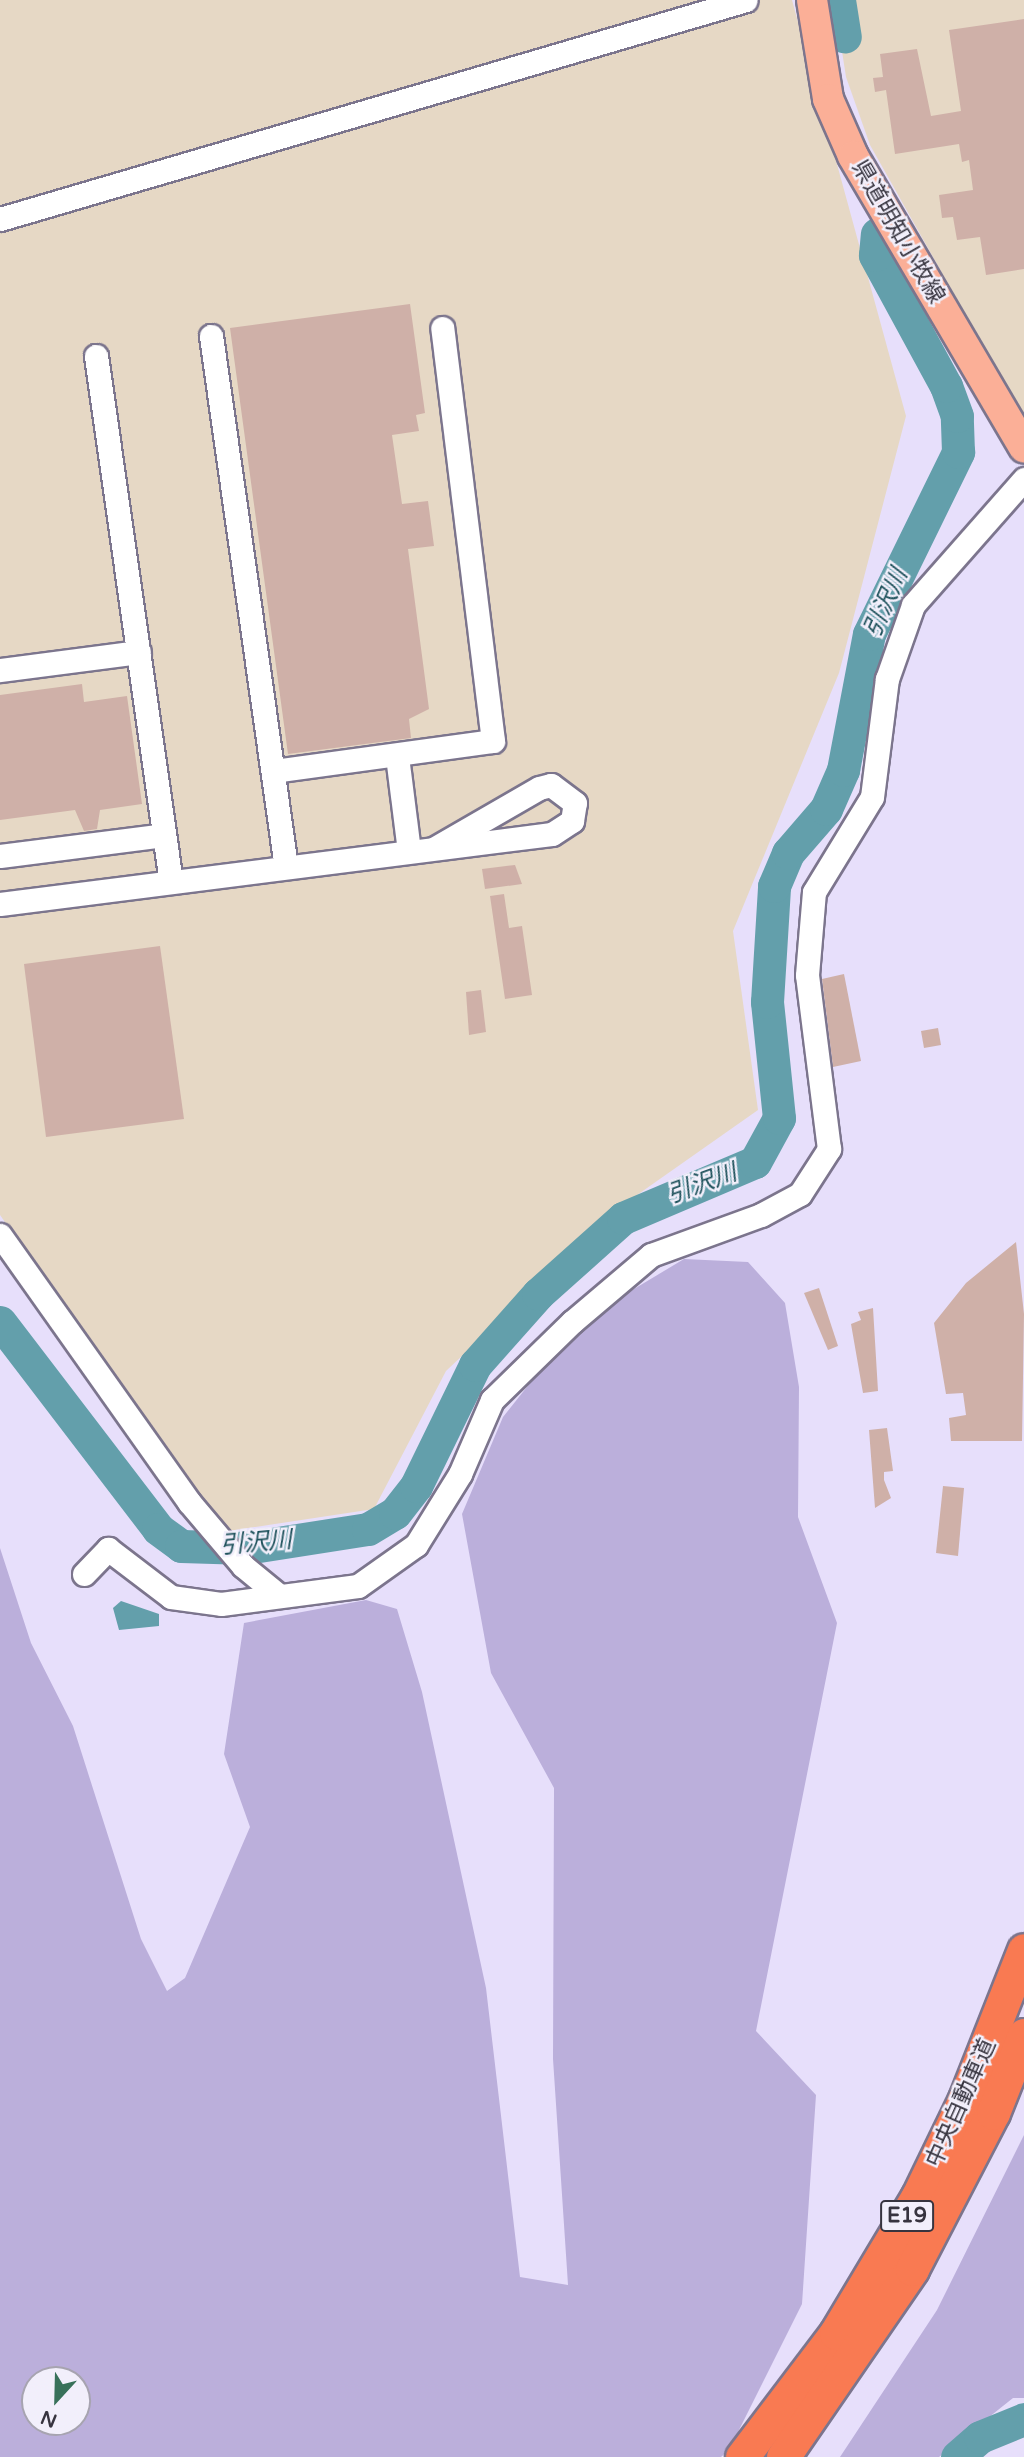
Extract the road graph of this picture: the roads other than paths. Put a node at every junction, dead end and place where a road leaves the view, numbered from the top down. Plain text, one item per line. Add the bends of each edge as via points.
1 (746, 0) edge
2 (812, 0) edge
3 (0, 219) edge
4 (442, 328) dead end
5 (211, 336) dead end
6 (96, 356) dead end
7 (1024, 449) edge
8 (1024, 479) edge
9 (139, 652) junction
10 (0, 670) edge
11 (397, 756) junction
12 (273, 771) junction
13 (164, 835) junction
14 (435, 848) junction
15 (409, 851) junction
16 (0, 856) edge
17 (286, 867) junction
18 (171, 882) junction
19 (0, 904) edge
20 (0, 1235) edge
21 (84, 1574) dead end
22 (277, 1594) junction
23 (1024, 1950) edge
24 (1024, 2035) edge
25 (742, 2457) edge
26 (783, 2457) edge

1 - 3 street
2 - 7 main road, 県道明知小牧線 via 828,99 853,156
4 - 11 street via 493,741
5 - 12 street
6 - 9 street
8 - 22 street via 913,606 887,679 872,797 814,892 807,975 829,1149 800,1194 761,1215 651,1255 572,1322 492,1400 460,1474 416,1545 358,1586
9 - 10 street
9 - 13 street
11 - 12 street
11 - 15 street
12 - 17 street
13 - 16 street
13 - 18 street
14 - 14 street via 539,788 551,785 575,803 572,821 552,834
14 - 15 street
15 - 17 street
17 - 18 street
18 - 19 street
20 - 22 street via 189,1502 243,1566
21 - 22 street via 108,1549 170,1597 221,1604
23 - 25 highway, 中央自動車道 / E19 via 965,2099 912,2208 836,2333
24 - 26 highway, 中央自動車道 / E19 via 993,2113 912,2269

